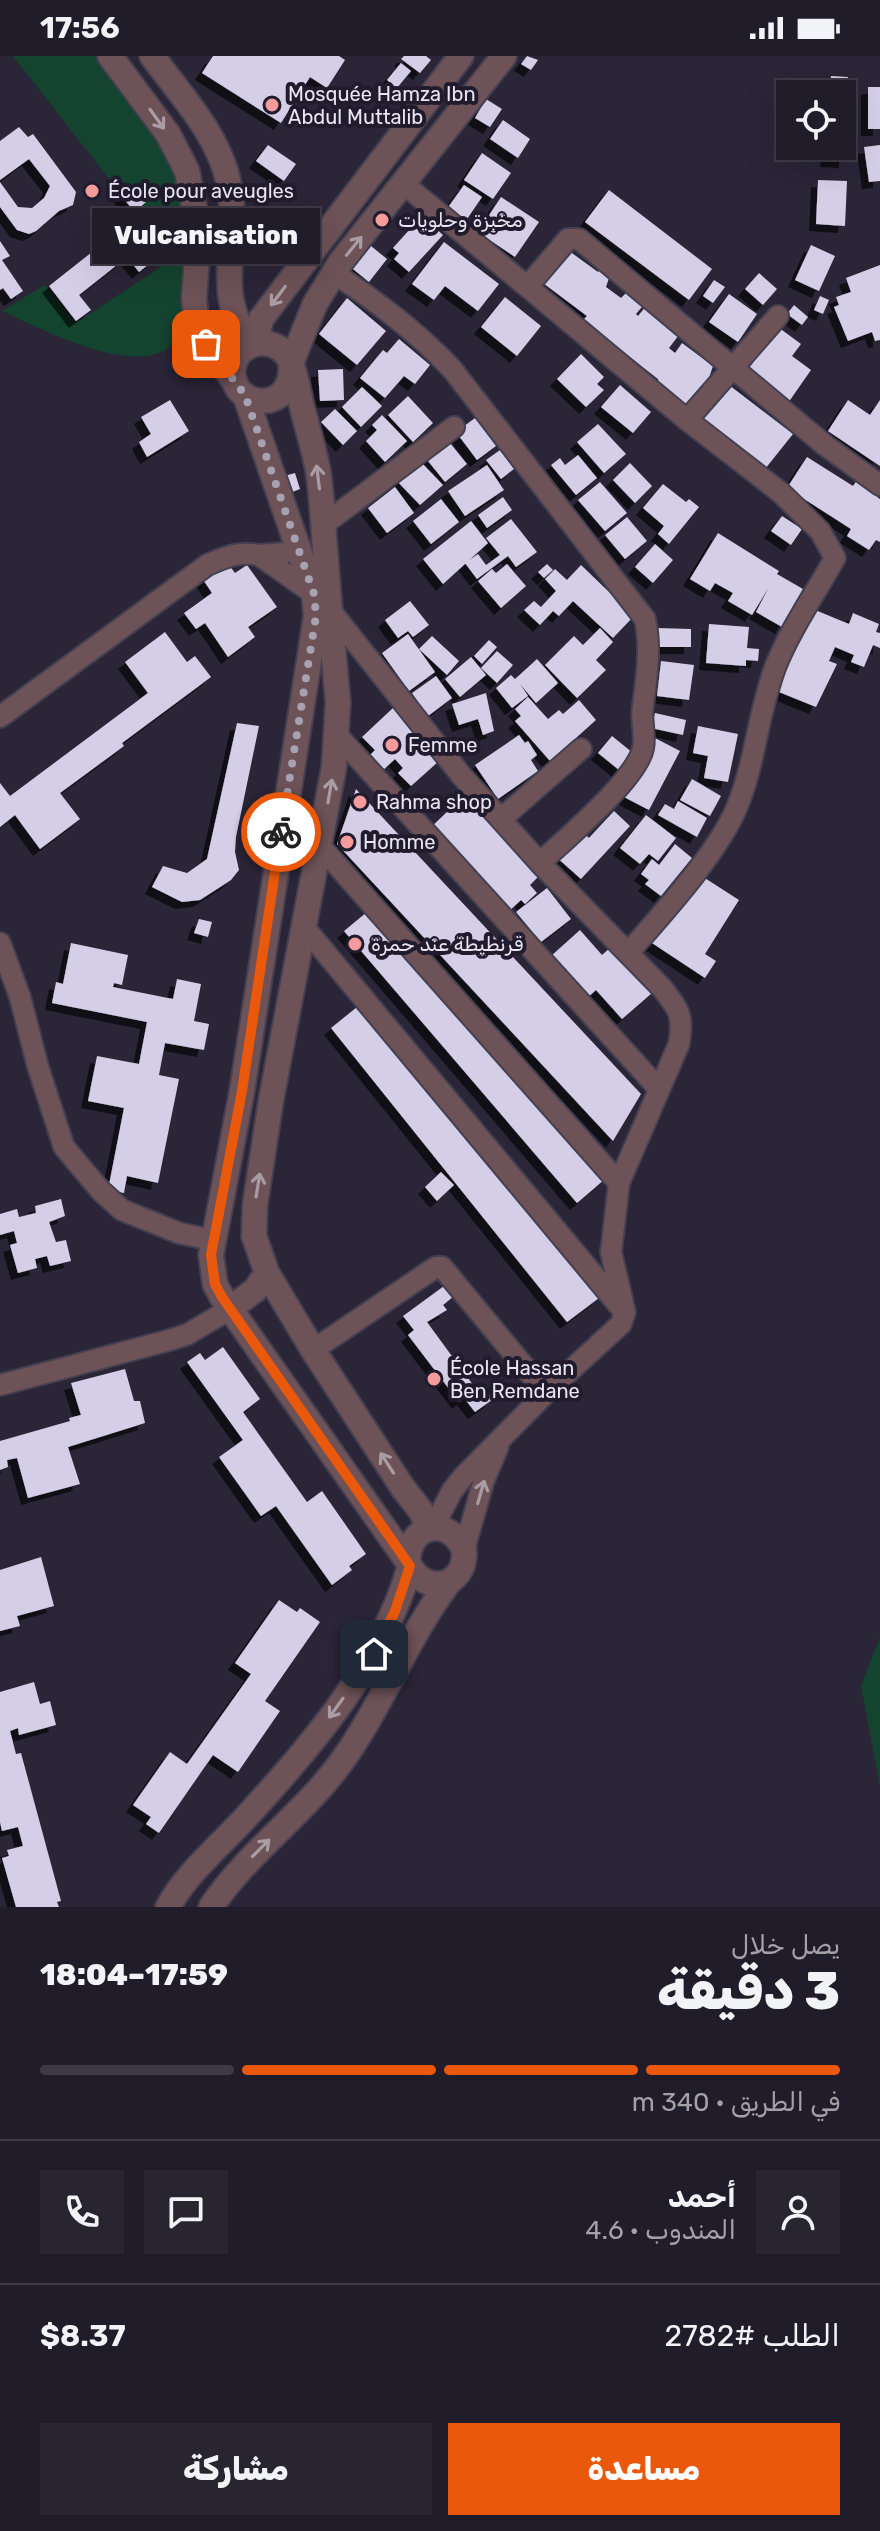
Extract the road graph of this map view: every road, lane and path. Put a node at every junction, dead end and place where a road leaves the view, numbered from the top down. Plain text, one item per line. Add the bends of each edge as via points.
1 (110, 56) edge
2 (152, 56) edge
3 (461, 56) edge
4 (504, 56) edge
5 (404, 184) junction
6 (334, 273) junction
7 (528, 286) junction
8 (778, 316) dead end
9 (254, 344) junction
10 (291, 364) junction
11 (733, 368) junction
12 (240, 389) junction
13 (687, 420) junction
14 (454, 427) dead end
15 (880, 485) edge
16 (323, 525) junction
17 (299, 548) junction
18 (259, 555) junction
19 (322, 602) junction
20 (0, 717) edge
21 (338, 736) junction
22 (581, 749) dead end
23 (501, 819) junction
24 (320, 846) junction
25 (540, 863) junction
26 (304, 927) junction
27 (0, 943) edge
28 (628, 953) junction
29 (659, 1089) junction
30 (619, 1183) junction
31 (254, 1236) junction
32 (214, 1238) junction
33 (267, 1273) junction
34 (230, 1309) junction
35 (625, 1312) junction
36 (313, 1350) junction
37 (0, 1385) edge
38 (546, 1393) junction
39 (504, 1435) junction
40 (431, 1528) junction
41 (464, 1550) junction
42 (409, 1564) junction
43 (450, 1581) junction
44 (168, 1907) edge
45 (211, 1907) edge

1 -> 12 street via 168,134 187,171 199,231 197,326
2 - 9 street via 221,155 232,200 229,297 239,329
3 -> 9 street via 261,319
4 - 5 street
6 -> 5 street
5 - 7 street
6 - 10 street
6 - 25 street via 390,310 452,369 645,619 649,666 641,717 643,749 630,775
7 - 11 street via 568,239 579,239
7 - 13 street
8 - 11 street
9 - 10 street via 280,348
9 - 12 street via 234,364
10 - 12 street via 292,377 276,398 260,401
16 -> 10 street via 318,471
11 - 13 street
11 - 15 street
12 - 17 street
13 - 28 street via 799,509 835,558 776,666 737,808 676,897
14 - 16 street
16 - 19 street
17 - 18 street
17 - 19 street
18 - 19 street
18 - 20 street via 229,555 207,565
19 - 21 street via 338,702
19 - 23 street
19 - 32 street
24 -> 21 street
21 - 29 street
22 - 23 street
23 - 25 street
24 - 26 street
24 - 30 street
25 - 28 street
31 -> 26 street via 271,1100
26 - 35 street
27 - 32 street via 64,1147 122,1210 179,1233
28 - 29 street via 679,1009 679,1044
29 - 30 street
30 - 35 street via 611,1252
31 - 32 street
31 - 33 street
32 - 34 street via 215,1284
33 - 34 street
33 - 36 street
34 - 37 street via 179,1337
34 - 42 street
35 - 38 street via 621,1324
36 - 38 street via 442,1267
40 -> 36 street
38 - 39 street
39 - 40 street via 457,1484
41 -> 39 street via 484,1480
40 - 41 street via 453,1533
40 - 42 street via 412,1541
41 - 43 street via 462,1568
42 - 43 street via 429,1584
42 -> 44 street via 390,1622 361,1675
45 -> 43 street via 340,1763

